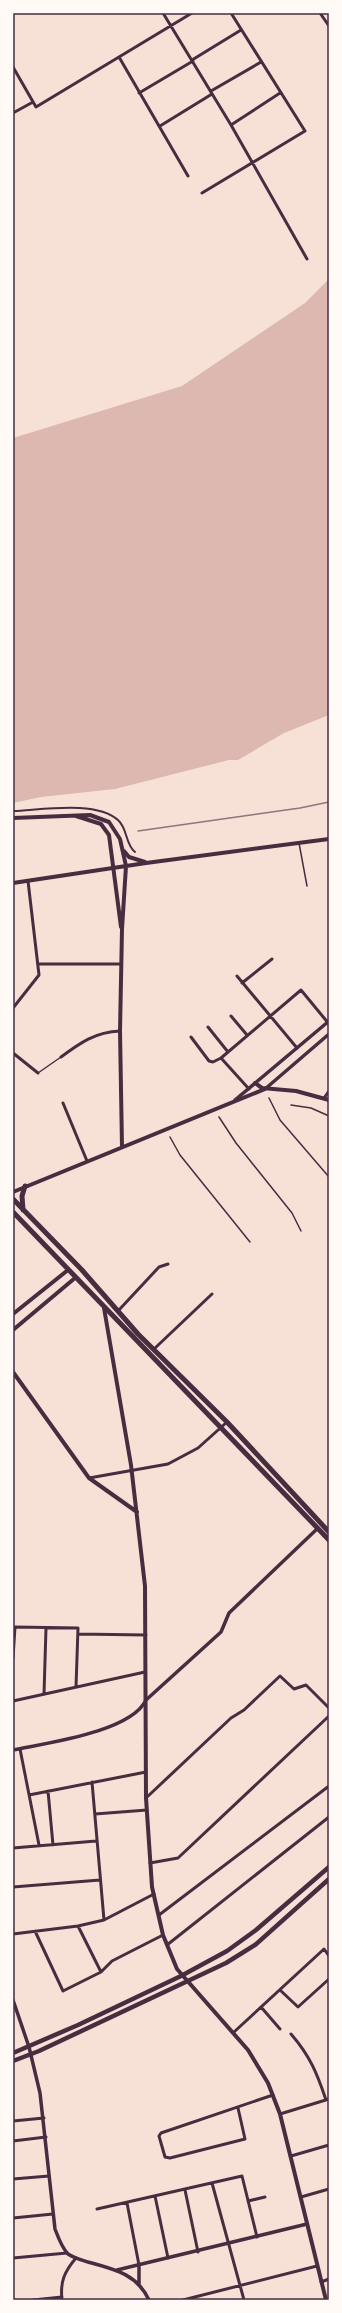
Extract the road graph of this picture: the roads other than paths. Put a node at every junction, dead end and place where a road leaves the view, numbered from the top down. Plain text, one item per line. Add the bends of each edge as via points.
1 (163, 13) edge
2 (192, 13) edge
3 (231, 13) edge
4 (320, 13) edge
5 (171, 26) junction
6 (329, 26) edge
7 (241, 30) junction
8 (119, 57) junction
9 (192, 60) junction
10 (261, 62) junction
11 (13, 66) edge
12 (139, 93) junction
13 (211, 93) junction
14 (280, 93) junction
15 (33, 102) junction
16 (13, 113) edge
17 (160, 126) junction
18 (231, 126) junction
19 (252, 162) junction
20 (188, 176) dead end
21 (202, 193) dead end
22 (308, 259) dead end
23 (13, 811) edge
24 (69, 815) junction
25 (13, 818) edge
26 (329, 839) edge
27 (299, 843) junction
28 (123, 849) junction
29 (135, 852) dead end
30 (146, 863) junction
31 (126, 866) junction
32 (114, 868) junction
33 (28, 881) junction
34 (13, 883) edge
35 (307, 886) dead end
36 (122, 930) junction
37 (272, 959) dead end
38 (38, 964) junction
39 (121, 964) junction
40 (237, 976) dead end
41 (242, 983) junction
42 (13, 1008) edge
43 (231, 1016) dead end
44 (270, 1016) junction
45 (328, 1022) edge
46 (208, 1027) dead end
47 (120, 1030) junction
48 (329, 1034) edge
49 (247, 1035) junction
50 (191, 1037) dead end
51 (297, 1048) junction
52 (228, 1052) junction
53 (13, 1053) edge
54 (61, 1057) joint
55 (221, 1058) junction
56 (38, 1073) joint
57 (255, 1083) junction
58 (249, 1089) junction
59 (266, 1089) junction
60 (329, 1091) edge
61 (270, 1098) dead end
62 (324, 1098) junction
63 (329, 1100) edge
64 (233, 1102) junction
65 (63, 1103) dead end
66 (291, 1104) dead end
67 (329, 1116) edge
68 (219, 1117) dead end
69 (170, 1137) dead end
70 (122, 1147) junction
71 (87, 1161) junction
72 (329, 1177) edge
73 (25, 1186) junction
74 (13, 1192) edge
75 (13, 1199) edge
76 (23, 1210) junction
77 (13, 1212) edge
78 (301, 1231) dead end
79 (250, 1242) dead end
80 (168, 1264) dead end
81 (68, 1270) junction
82 (88, 1277) junction
83 (75, 1278) junction
84 (212, 1294) dead end
85 (104, 1308) junction
86 (118, 1311) junction
87 (13, 1314) edge
88 (13, 1330) edge
89 (153, 1349) junction
90 (13, 1372) edge
91 (227, 1422) junction
92 (221, 1428) junction
93 (132, 1471) junction
94 (89, 1478) junction
95 (137, 1512) junction
96 (318, 1528) junction
97 (329, 1532) edge
98 (329, 1540) edge
99 (46, 1628) junction
100 (78, 1634) junction
101 (146, 1634) junction
102 (13, 1658) edge
103 (146, 1672) junction
104 (76, 1687) junction
105 (44, 1694) junction
106 (146, 1700) junction
107 (13, 1701) edge
108 (329, 1708) edge
109 (329, 1716) edge
110 (20, 1749) junction
111 (13, 1750) edge
112 (146, 1772) junction
113 (92, 1782) junction
114 (329, 1786) edge
115 (48, 1790) junction
116 (29, 1795) junction
117 (146, 1798) junction
118 (147, 1810) junction
119 (95, 1814) junction
120 (329, 1817) edge
121 (96, 1841) junction
122 (39, 1845) junction
123 (53, 1845) junction
124 (13, 1848) edge
125 (150, 1864) junction
126 (329, 1867) edge
127 (329, 1879) edge
128 (100, 1880) junction
129 (13, 1887) edge
130 (154, 1894) junction
131 (159, 1915) junction
132 (104, 1920) junction
133 (78, 1926) junction
134 (35, 1931) junction
135 (13, 1934) edge
136 (163, 1935) junction
137 (167, 1945) junction
138 (329, 1956) edge
139 (101, 1972) junction
140 (182, 1976) junction
141 (329, 1979) edge
142 (187, 1983) junction
143 (280, 1990) junction
144 (13, 2000) edge
145 (120, 2005) junction
146 (261, 2007) junction
147 (123, 2012) junction
148 (78, 2025) junction
149 (280, 2029) dead end
150 (81, 2031) junction
151 (234, 2032) junction
152 (292, 2034) dead end
153 (29, 2047) junction
154 (13, 2053) edge
155 (31, 2054) junction
156 (13, 2061) edge
157 (273, 2095) junction
158 (327, 2099) edge
159 (238, 2108) junction
160 (280, 2114) junction
161 (44, 2118) junction
162 (13, 2121) edge
163 (46, 2137) junction
164 (13, 2141) edge
165 (329, 2145) edge
166 (291, 2156) junction
167 (49, 2176) junction
168 (13, 2179) edge
169 (212, 2183) junction
170 (329, 2189) edge
171 (185, 2190) junction
172 (155, 2196) junction
173 (264, 2197) dead end
174 (301, 2197) junction
175 (248, 2201) junction
176 (127, 2203) junction
177 (97, 2209) dead end
178 (53, 2214) junction
179 (13, 2218) edge
180 (307, 2224) junction
181 (257, 2237) junction
182 (229, 2244) junction
183 (198, 2252) junction
184 (67, 2253) junction
185 (13, 2258) edge
186 (76, 2258) junction
187 (168, 2258) junction
188 (139, 2265) junction
189 (317, 2266) junction
190 (116, 2270) junction
191 (329, 2279) edge
192 (321, 2282) junction
193 (139, 2284) junction
194 (240, 2286) junction
195 (62, 2298) edge
196 (33, 2300) edge
197 (149, 2300) edge
198 (183, 2300) edge
199 (244, 2300) edge
200 (326, 2300) edge

1 - 5 street
2 - 5 street
3 - 7 street
4 - 6 street
5 - 8 street
5 - 9 street
7 - 9 street
7 - 10 street
8 - 12 street
8 - 15 street via 36,107
9 - 12 street
9 - 13 street
10 - 13 street
10 - 14 street
11 - 15 street
12 - 17 street
13 - 17 street
13 - 18 street
14 - 18 street
14 - 19 street via 305,131
15 - 16 street
17 - 20 street
18 - 19 street
19 - 21 street
19 - 22 street
23 - 29 street via 75,808 101,811 121,823 130,847
24 - 25 main road
24 - 28 main road via 90,815 106,820 118,834
24 - 32 main road via 95,821 106,829 111,840
26 - 27 main road
27 - 30 main road
27 - 35 lane
28 - 30 main road via 129,857
28 - 31 main road
30 - 31 main road
31 - 32 main road
31 - 36 main road
32 - 33 main road
32 - 36 main road
33 - 34 main road
33 - 38 street
36 - 39 main road
37 - 41 street
38 - 39 street
38 - 42 street via 39,975
39 - 47 main road
40 - 41 street
41 - 44 street
43 - 49 street
44 - 45 street via 301,990
44 - 49 street
44 - 51 street
45 - 51 street
46 - 52 street
47 - 54 street via 88,1038
47 - 70 main road
48 - 59 street
49 - 52 street
50 - 55 street via 209,1061
51 - 57 street
52 - 55 street
53 - 56 street
54 - 56 lane
55 - 58 street
57 - 58 street
57 - 59 main road
58 - 64 street
59 - 62 main road via 296,1091
59 - 64 main road
60 - 62 street
61 - 72 lane via 280,1120
62 - 63 main road
64 - 70 main road
65 - 71 street
66 - 67 lane via 311,1108
68 - 78 lane via 236,1143 292,1213
69 - 79 lane via 180,1155
70 - 71 main road
71 - 73 main road
73 - 74 main road
73 - 76 highway via 22,1196
75 - 76 highway
76 - 82 highway
77 - 81 highway
80 - 86 street via 159,1267
81 - 82 highway via 76,1270
81 - 83 highway
81 - 87 main road
82 - 86 highway
83 - 85 highway
83 - 88 main road
84 - 89 street
85 - 92 highway
85 - 93 main road
86 - 89 highway
89 - 91 highway
90 - 94 main road
91 - 92 street
91 - 97 highway
92 - 93 street via 182,1458 168,1464
92 - 96 highway
93 - 94 street
93 - 95 main road
94 - 95 main road
95 - 101 main road
96 - 98 highway
96 - 106 street via 229,1613 221,1632
99 - 100 street via 78,1628
99 - 102 street via 15,1627
99 - 105 street
100 - 101 street
100 - 104 street
101 - 103 main road
103 - 104 street
103 - 106 main road
104 - 105 street
105 - 107 street
106 - 110 street via 142,1707 101,1731
106 - 112 main road
108 - 117 street via 306,1686 294,1689 280,1676
109 - 125 street via 178,1858
110 - 111 street
110 - 116 street
112 - 113 street
112 - 117 main road
113 - 115 street
113 - 119 street
114 - 131 street
115 - 116 street
115 - 123 street
116 - 122 street
117 - 118 main road
118 - 119 street
118 - 125 main road
119 - 121 street
120 - 137 street
121 - 123 street
121 - 128 street
122 - 123 street
122 - 124 street
125 - 130 main road
126 - 140 main road via 248,1937
127 - 142 main road via 254,1945
128 - 129 street
128 - 132 street
130 - 131 main road
130 - 132 street
131 - 136 main road
132 - 133 street
133 - 134 street
133 - 139 street
134 - 135 street
134 - 139 street via 63,1990
136 - 137 main road
136 - 139 street via 112,1961
137 - 140 main road
138 - 143 street via 324,1949
140 - 142 main road
140 - 145 main road
141 - 143 street via 298,2007
142 - 147 main road
142 - 151 main road
143 - 146 street
144 - 153 street
145 - 147 main road
145 - 148 main road
146 - 149 street
146 - 151 street
147 - 150 main road
148 - 150 main road
148 - 153 main road
150 - 155 main road
151 - 157 main road via 255,2061
152 - 158 street via 317,2070
153 - 154 main road
153 - 155 street
155 - 156 main road
155 - 161 street
157 - 159 street
157 - 160 main road
158 - 160 street
159 - 159 street via 161,2133 159,2136 165,2157 170,2158 245,2139
160 - 166 main road
161 - 162 street
161 - 163 street
163 - 164 street
163 - 167 street
165 - 166 street
166 - 174 main road
167 - 168 street
167 - 178 street
169 - 171 street
169 - 175 street via 242,2176
169 - 182 street
170 - 174 street
171 - 172 street
171 - 183 street
172 - 176 street
172 - 187 street
173 - 175 street
174 - 180 main road
175 - 181 street
176 - 177 street
176 - 188 street
178 - 179 street
178 - 184 street via 55,2229
180 - 181 street
180 - 189 main road
181 - 182 street
182 - 183 street
182 - 194 street
183 - 187 street
184 - 185 street
184 - 186 street
186 - 190 street
186 - 195 street via 62,2279
187 - 188 street
188 - 190 street
188 - 193 street
189 - 192 main road
189 - 194 street
190 - 193 street
191 - 192 street
192 - 200 main road
193 - 197 street
194 - 198 street
194 - 199 street
195 - 196 street

